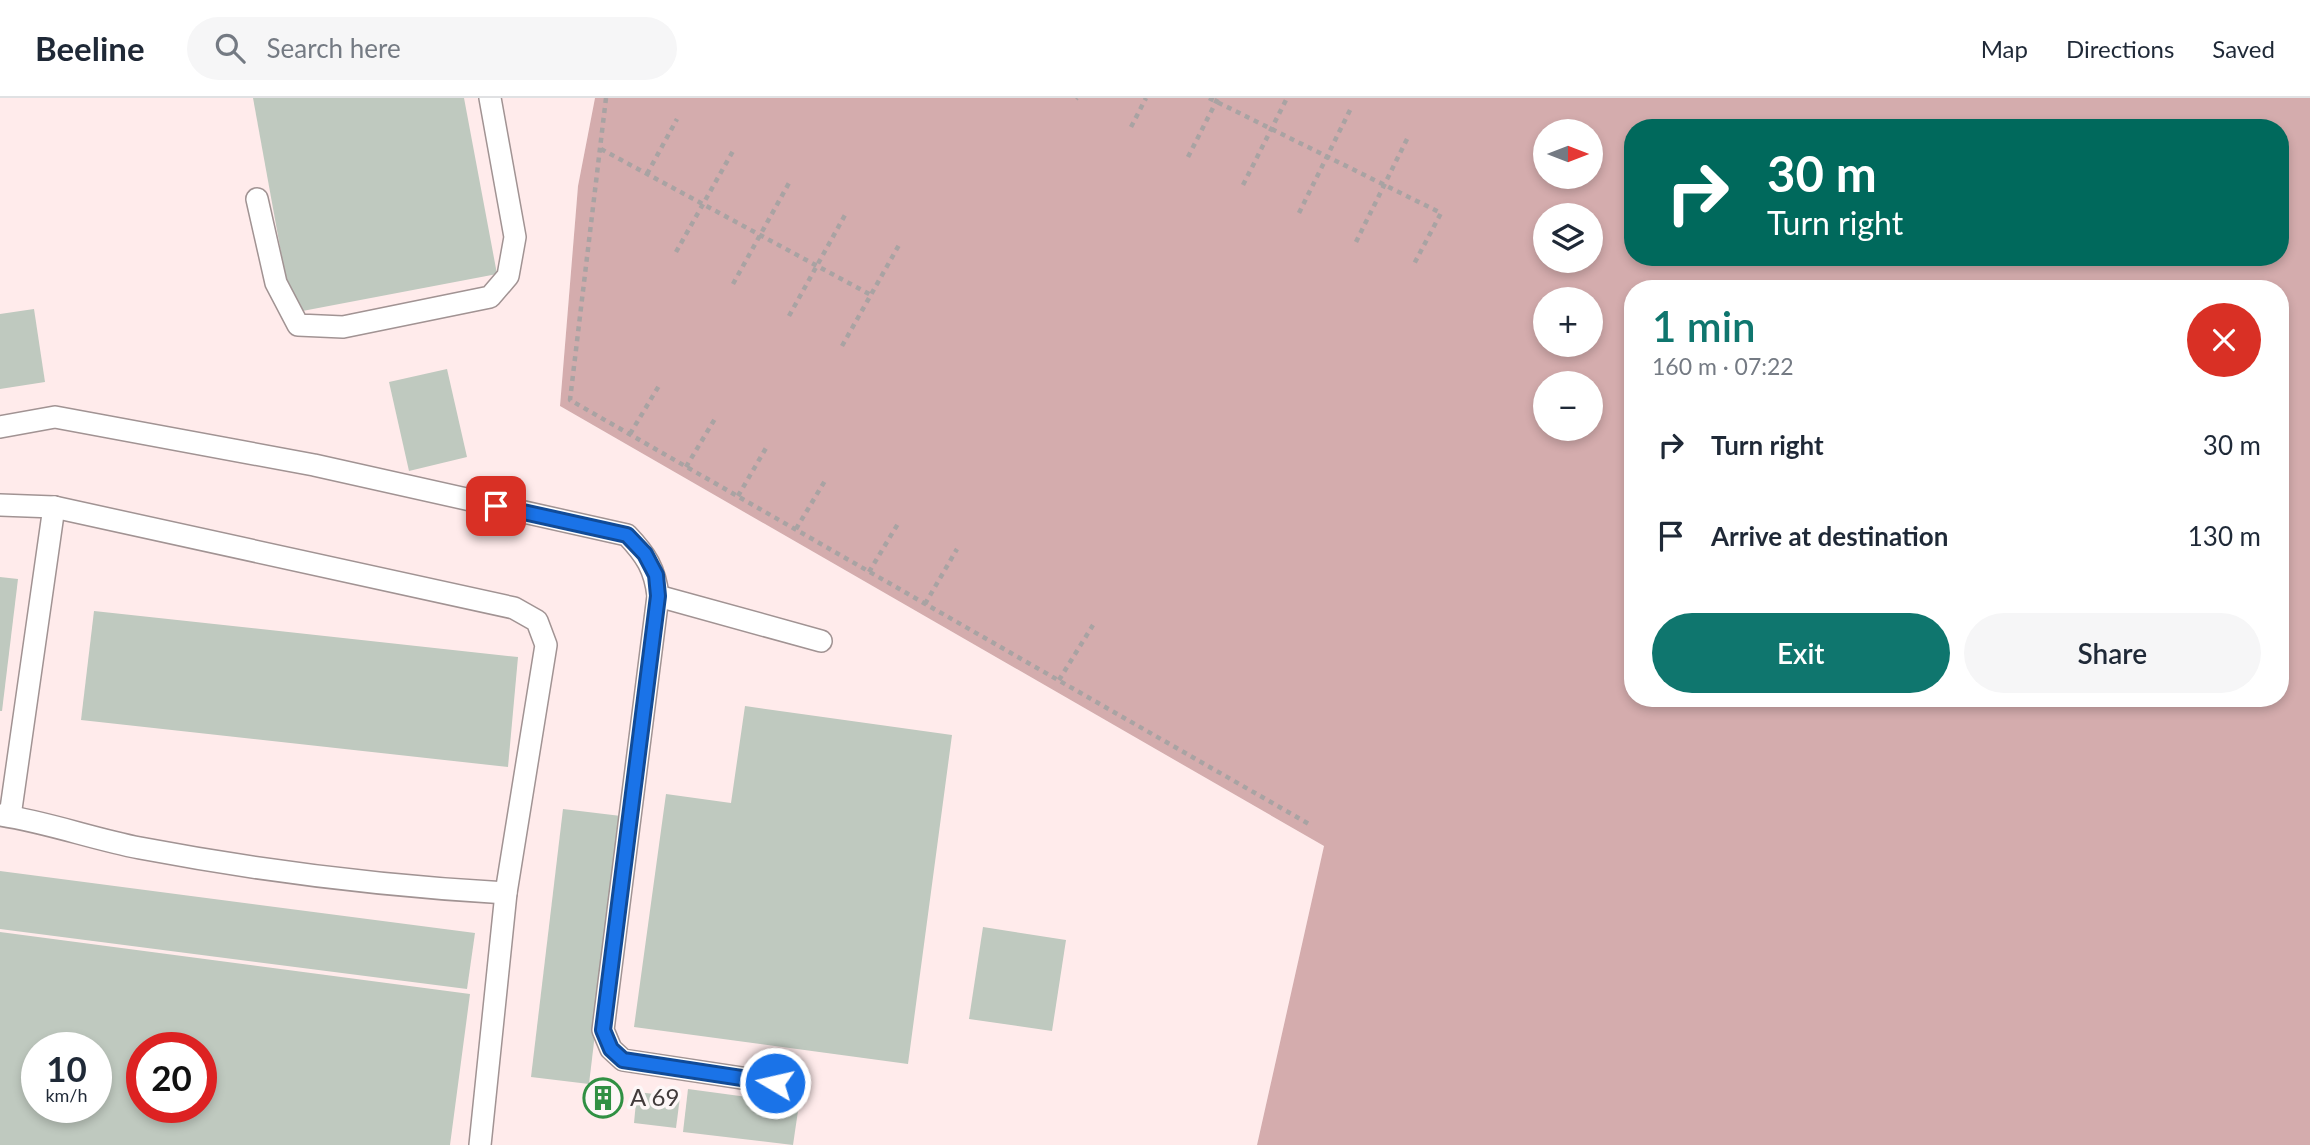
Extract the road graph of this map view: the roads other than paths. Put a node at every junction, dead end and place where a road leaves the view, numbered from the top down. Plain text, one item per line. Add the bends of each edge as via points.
1 (490, 98) edge
2 (257, 199) dead end
3 (0, 427) edge
4 (0, 505) edge
5 (54, 507) junction
6 (658, 596) junction
7 (821, 641) dead end
8 (5, 815) edge
9 (506, 893) junction
10 (775, 1083) dead end
11 (480, 1145) edge

1 - 2 lane via 515,237 508,276 490,297 343,327 298,325 276,283
3 - 6 lane via 55,417 314,466 627,535 656,575
4 - 5 lane
5 - 8 lane
5 - 9 lane via 514,608 537,621 547,645
6 - 7 lane
6 - 10 lane via 603,1030 611,1049 623,1060
8 - 9 lane via 139,848 263,868 390,886
9 - 11 lane

